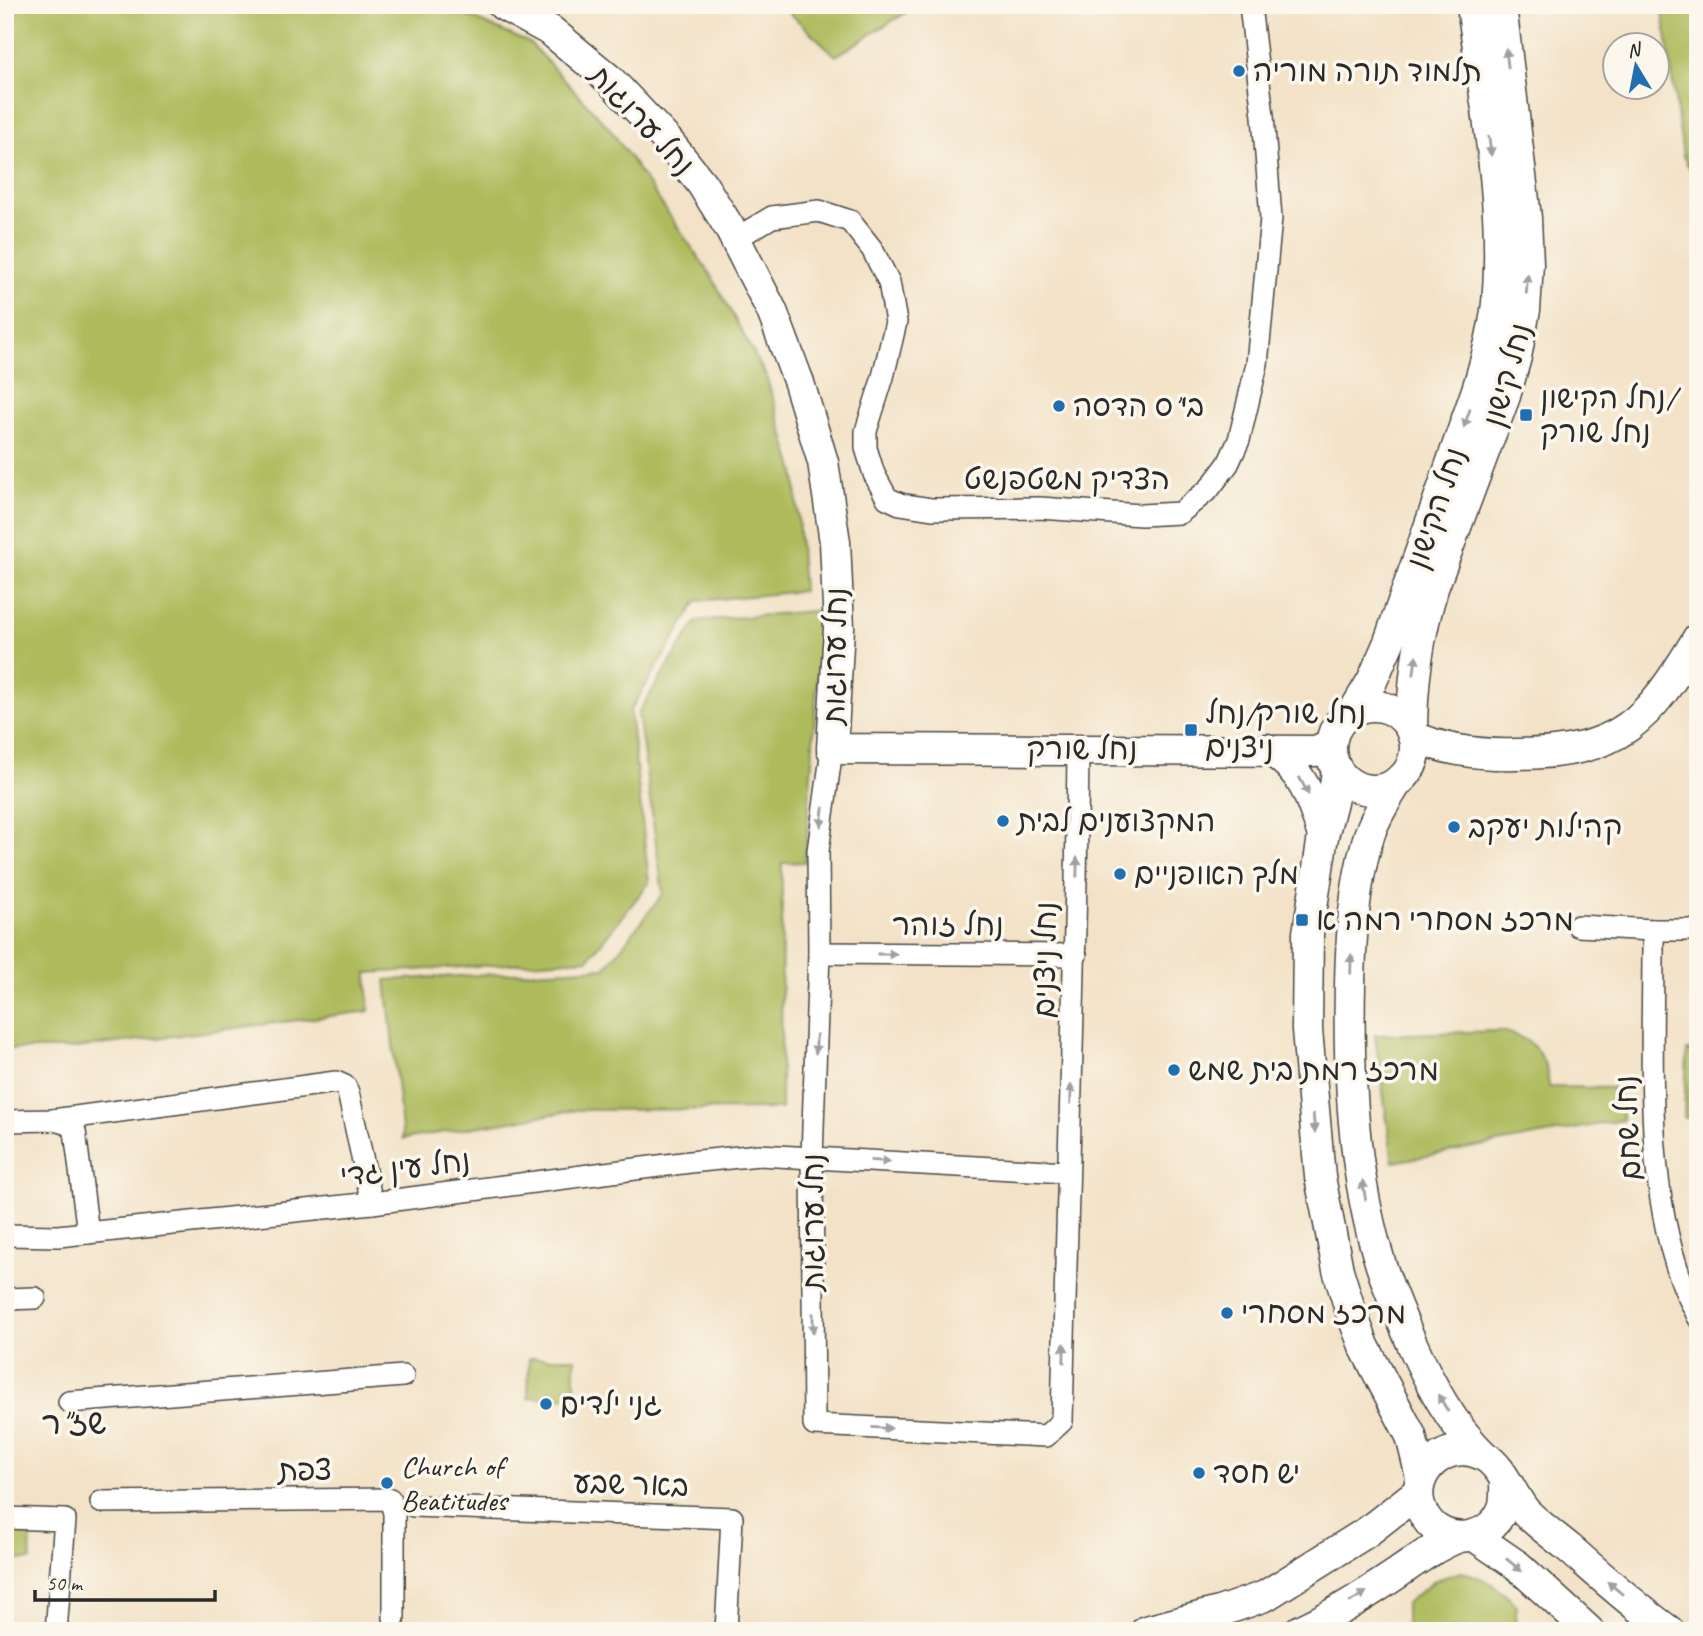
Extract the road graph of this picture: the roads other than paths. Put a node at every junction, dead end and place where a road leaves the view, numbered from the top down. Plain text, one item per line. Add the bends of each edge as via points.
1 (503, 5) edge
2 (1250, 5) edge
3 (1472, 5) edge
4 (1501, 5) edge
5 (736, 239) junction
6 (1698, 638) edge
7 (1354, 711) junction
8 (1412, 734) junction
9 (832, 749) junction
10 (1078, 749) junction
11 (1267, 749) junction
12 (1495, 755) junction
13 (1334, 757) junction
14 (1404, 775) junction
15 (1323, 836) junction
16 (1578, 926) dead end
17 (1653, 930) junction
18 (1688, 930) dead end
19 (818, 953) junction
20 (1076, 956) junction
21 (54, 1120) junction
22 (5, 1121) edge
23 (812, 1157) junction
24 (1068, 1172) junction
25 (372, 1203) junction
26 (88, 1233) junction
27 (5, 1236) edge
28 (35, 1298) dead end
29 (5, 1299) edge
30 (1698, 1317) edge
31 (403, 1376) dead end
32 (69, 1402) dead end
33 (1062, 1421) joint
34 (1484, 1456) junction
35 (1505, 1481) junction
36 (1420, 1484) junction
37 (101, 1502) dead end
38 (414, 1506) dead end
39 (5, 1518) edge
40 (1466, 1536) junction
41 (394, 1618) dead end
42 (56, 1631) edge
43 (726, 1631) edge
44 (1146, 1631) edge
45 (1299, 1631) edge
46 (1589, 1631) edge
47 (1669, 1631) edge

1 - 5 main road, נחל ערוגות via 551,31 610,80 702,184
2 - 5 street, הצדיק משטפנשט via 1271,218 1257,364 1239,440 1228,464 1209,489 1180,513 932,509 887,498 874,474 866,431 896,322 889,282 872,249 850,222 819,211 772,217
3 -> 7 main road, נחל הקישון via 1497,220 1497,307 1478,387 1389,642
8 -> 4 main road, נחל קישון via 1412,692 1423,620 1505,396 1525,310 1526,218
5 - 9 main road, נחל ערוגות via 772,311 823,462 835,542 839,628
6 - 12 main road via 1671,683 1622,732 1601,743 1556,754
7 - 8 main road via 1388,709 1403,719
7 - 13 main road via 1338,726
8 - 12 main road via 1430,744
8 - 14 main road via 1415,750
9 - 10 main road, נחל שורק
9 -> 19 street, נחל ערוגות via 818,851
10 - 11 main road, נחל שורק
20 -> 10 street, נחל ניצנים
11 - 13 main road, נחל שורק via 1315,751
11 -> 15 main road via 1294,769
12 - 14 main road
13 - 14 main road via 1348,782 1363,789 1379,789
13 - 15 main road via 1334,794
34 -> 14 main road via 1458,1429 1439,1396 1390,1292 1365,1199 1356,1134 1349,1030 1357,886 1378,814
15 -> 36 main road via 1306,974 1320,1177 1349,1306 1364,1346 1411,1436
16 - 17 street
17 - 18 street
17 - 30 street, נחל שחם via 1655,1141 1670,1241
19 -> 20 street, נחל זוהר
19 -> 23 street, נחל ערוגות
24 -> 20 street, נחל ניצנים
21 - 22 street
21 - 25 street via 336,1082 348,1092
21 - 26 street via 75,1131
23 -> 24 street
23 - 25 street, נחל עין גדי via 759,1155 690,1162
23 -> 33 street, נחל ערוגות via 814,1425 1046,1436
33 -> 24 street, נחל ניצנים
25 - 26 street, נחל עין גדי
26 - 27 street, נחל עין גדי
28 - 29 street
31 - 32 street
34 - 35 main road
34 - 36 main road via 1472,1451 1448,1452 1437,1458
35 - 40 main road via 1503,1509 1496,1521 1486,1530
47 -> 35 main road via 1526,1512
36 - 40 main road via 1419,1504 1431,1525 1450,1536
36 - 44 main road via 1367,1532 1265,1596
37 - 41 street, צפת via 390,1499 394,1513
38 - 43 street, באר שבע via 732,1518
39 - 42 street via 65,1520
45 -> 40 main road via 1425,1553
40 -> 46 main road via 1517,1566

